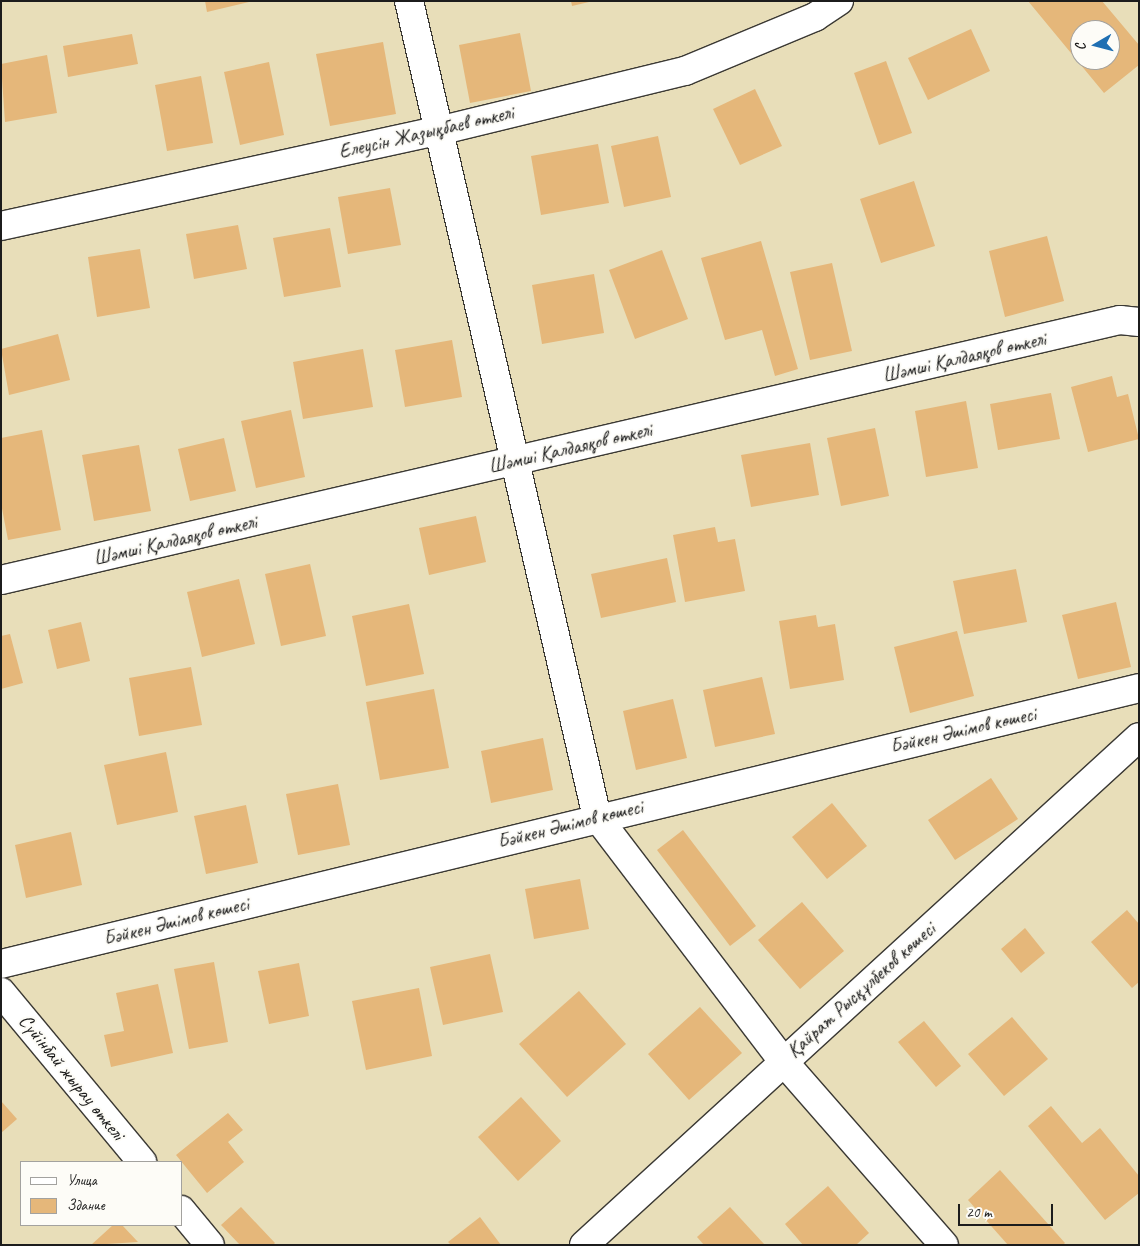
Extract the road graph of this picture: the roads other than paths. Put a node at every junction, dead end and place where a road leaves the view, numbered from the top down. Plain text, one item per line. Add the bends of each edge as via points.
1 (409, 1) edge
2 (839, 1) edge
3 (438, 130) junction
4 (1, 226) edge
5 (1139, 322) edge
6 (516, 461) junction
7 (1, 580) edge
8 (1139, 688) edge
9 (1139, 737) edge
10 (597, 818) junction
11 (1, 964) edge
12 (1, 992) edge
13 (783, 1062) junction
14 (141, 1161) edge
15 (182, 1211) edge
16 (210, 1245) edge
17 (584, 1245) edge
18 (944, 1245) edge

1 - 3 street
2 - 3 street, Елеусін Жазықбаев өткелі via 815,17 685,72
3 - 4 street, Елеусін Жазықбаев өткелі
3 - 6 street
5 - 6 street, Шәмші Қалдаяқов өткелі via 1120,320
6 - 7 street, Шәмші Қалдаяқов өткелі
6 - 10 street
8 - 10 street, Бәйкен Әшімов көшесі
9 - 13 street, Қайрат Рысқұлбеков көшесі
10 - 11 street, Бәйкен Әшімов көшесі
10 - 13 street
12 - 14 street, Сүйінбай жырау өткелі
13 - 17 street, Қайрат Рысқұлбеков көшесі
13 - 18 street
15 - 16 street

